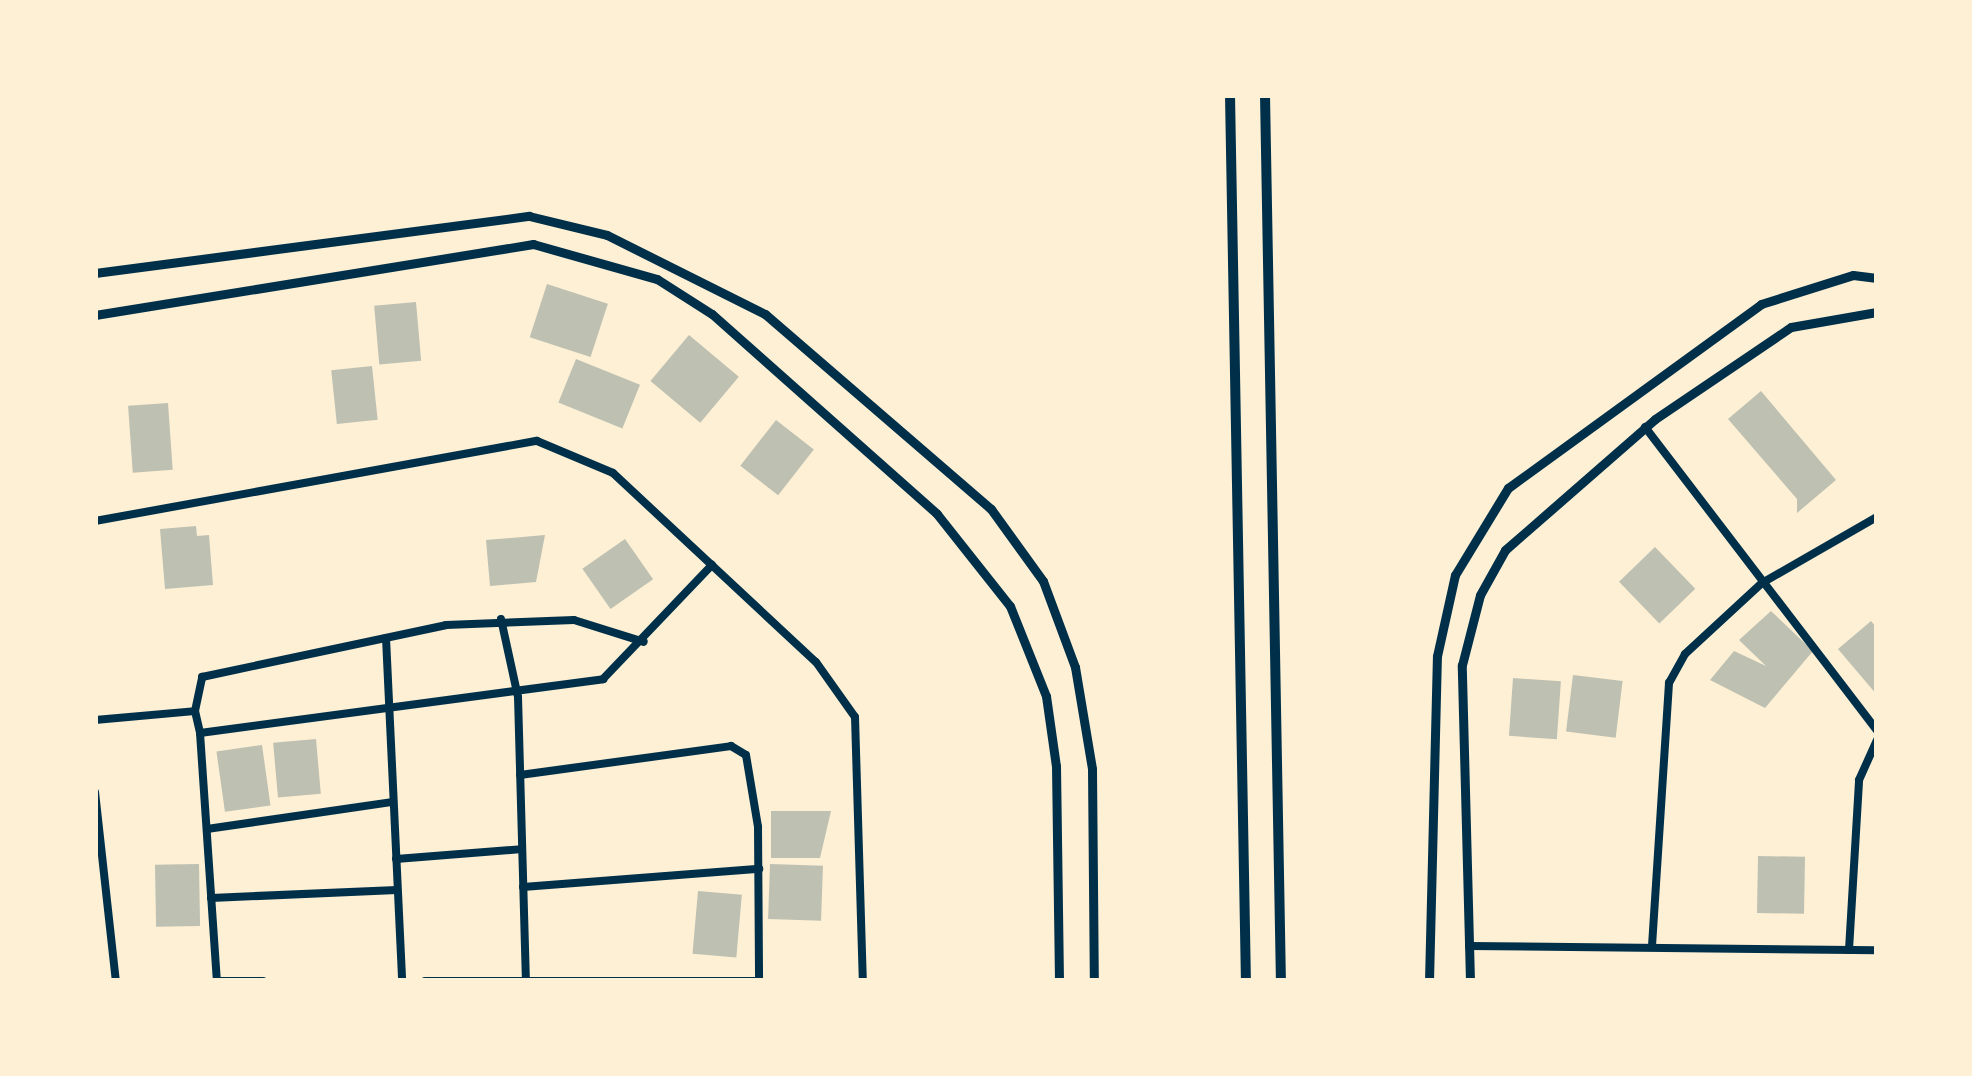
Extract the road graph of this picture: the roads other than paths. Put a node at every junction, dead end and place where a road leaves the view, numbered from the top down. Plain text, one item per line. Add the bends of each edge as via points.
1 (1230, 95) edge
2 (1265, 95) edge
3 (95, 273) edge
4 (1877, 278) edge
5 (1877, 312) edge
6 (95, 315) edge
7 (1645, 426) junction
8 (1877, 517) edge
9 (95, 521) edge
10 (712, 566) junction
11 (1762, 583) junction
12 (501, 619) junction
13 (386, 638) junction
14 (644, 642) junction
15 (518, 697) junction
16 (389, 710) junction
17 (195, 711) junction
18 (95, 720) edge
19 (1877, 730) edge
20 (200, 733) junction
21 (1877, 740) edge
22 (520, 774) junction
23 (95, 792) edge
24 (393, 802) junction
25 (207, 829) junction
26 (522, 849) junction
27 (396, 859) junction
28 (759, 869) junction
29 (523, 887) junction
30 (398, 890) junction
31 (211, 898) junction
32 (1470, 946) junction
33 (1652, 946) junction
34 (1849, 950) junction
35 (1877, 950) edge
36 (526, 978) junction
37 (441, 980) edge
38 (561, 980) edge
39 (116, 981) edge
40 (217, 981) edge
41 (263, 981) edge
42 (402, 981) edge
43 (425, 981) edge
44 (758, 981) edge
45 (863, 981) edge
46 (1059, 981) edge
47 (1094, 981) edge
48 (1246, 981) edge
49 (1282, 981) edge
50 (1429, 981) edge
51 (1470, 981) edge

1 - 48 main road
2 - 49 main road
3 - 47 street via 529,216 608,235 765,314 991,509 1044,581 1075,667 1092,768
4 - 50 street via 1853,275 1761,304 1508,488 1455,576 1437,656
5 - 7 street via 1790,327
6 - 46 street via 533,244 657,279 712,314 937,514 1010,606 1046,696 1056,766
7 - 11 street
7 - 32 street via 1528,522 1480,595 1462,664
8 - 11 street
9 - 10 street via 537,441 613,473
10 - 14 street
10 - 45 street via 816,662 855,718
11 - 19 street
11 - 33 street via 1685,654 1668,683
12 - 13 street
12 - 14 street via 574,620
12 - 15 street
13 - 16 street
13 - 17 street via 202,678
14 - 15 street via 603,679
15 - 16 street
15 - 22 street
16 - 20 street
16 - 24 street
17 - 18 street
17 - 20 street
20 - 25 street
21 - 34 street via 1859,780
22 - 26 street
22 - 28 street via 730,746 753,776
23 - 39 street
24 - 25 street
24 - 27 street
25 - 31 street
26 - 27 street
26 - 29 street
27 - 30 street
28 - 29 street
28 - 44 street
29 - 36 street
30 - 31 street
30 - 42 street
31 - 40 street
32 - 33 street
32 - 51 street
33 - 34 street
34 - 35 street
36 - 37 street
36 - 38 street
37 - 43 street
38 - 44 street
40 - 41 street

